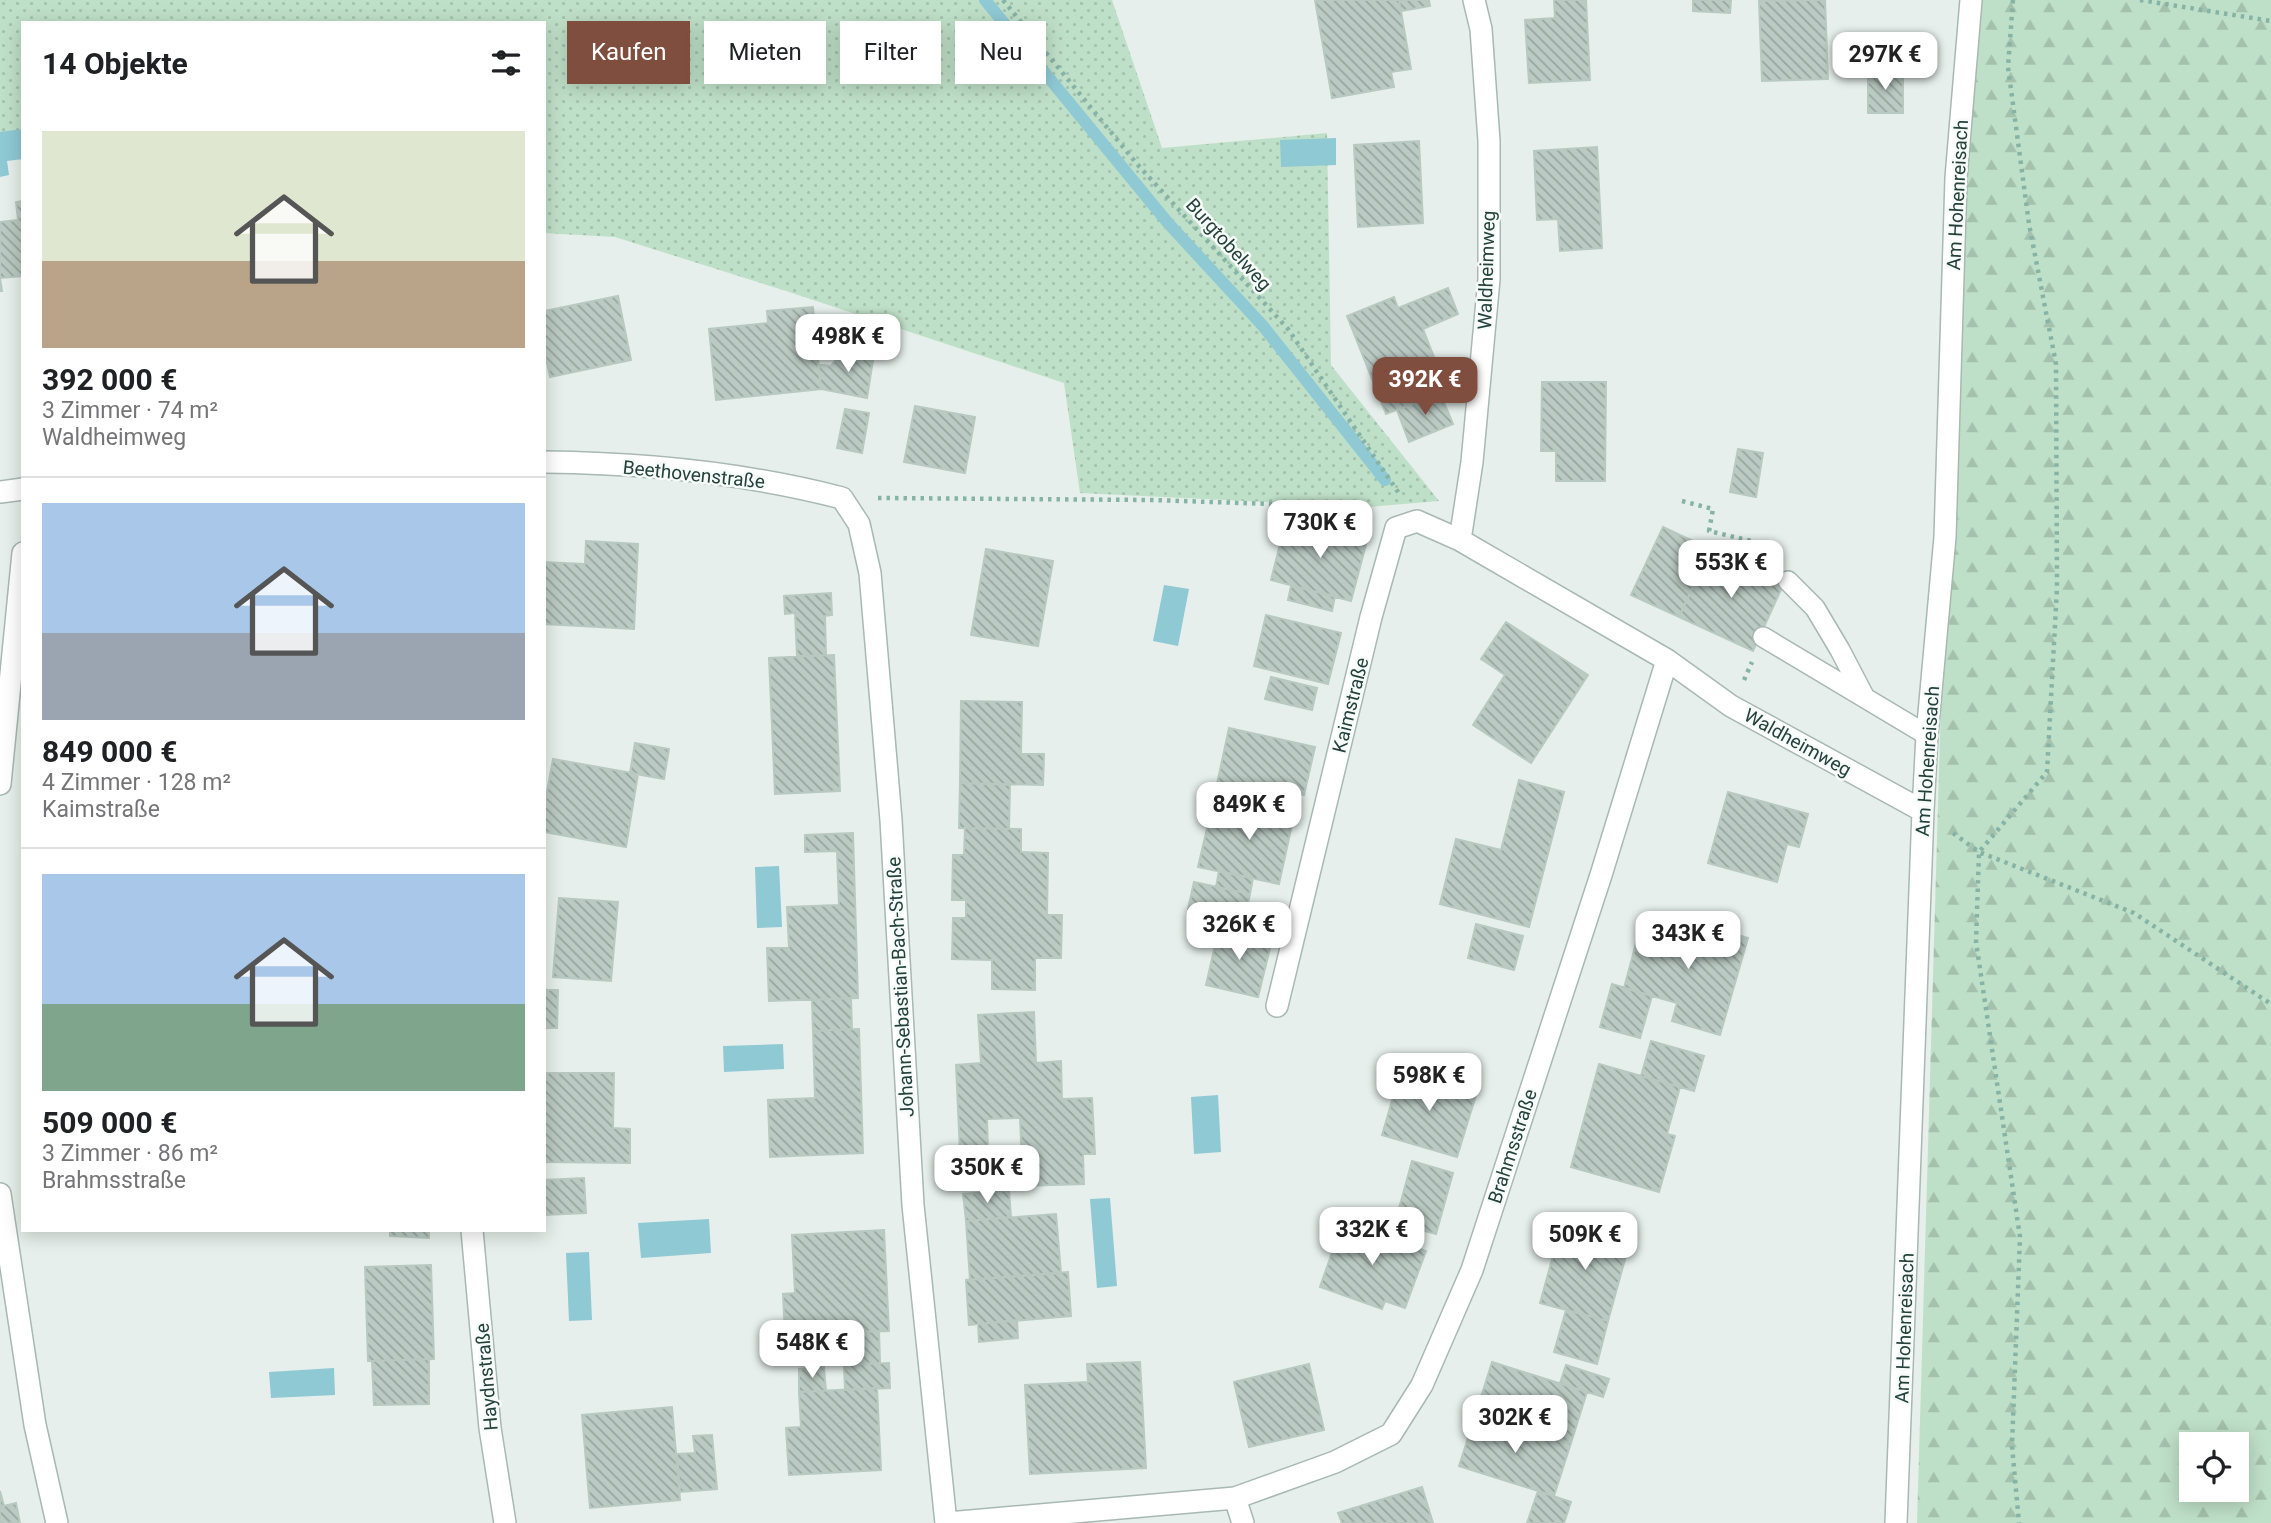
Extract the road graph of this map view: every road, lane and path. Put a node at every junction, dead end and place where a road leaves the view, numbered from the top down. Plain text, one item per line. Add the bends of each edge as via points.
1 (1003, 0) edge
2 (1474, 0) edge
3 (1971, 0) edge
4 (2014, 0) edge
5 (2140, 0) edge
6 (2271, 20) edge
7 (546, 462) edge
8 (21, 489) edge
9 (0, 492) edge
10 (842, 498) junction
11 (1682, 501) dead end
12 (1407, 524) junction
13 (1460, 540) junction
14 (21, 572) edge
15 (1788, 580) joint
16 (1763, 637) joint
17 (1667, 660) junction
18 (1865, 699) junction
19 (1731, 706) junction
20 (1927, 735) junction
21 (0, 784) edge
22 (1923, 811) junction
23 (1979, 852) junction
24 (2271, 1004) edge
25 (1277, 1006) dead end
26 (0, 1194) edge
27 (472, 1232) edge
28 (1235, 1498) junction
29 (57, 1523) edge
30 (505, 1523) edge
31 (947, 1523) edge
32 (1243, 1523) edge
33 (1896, 1523) edge
34 (2019, 1523) edge

1 - 12 path, Burgtobelweg via 1137,164 1288,329 1366,442
2 - 13 street, Waldheimweg via 1481,29 1489,141 1489,279
3 - 20 street, Am Hohenreisach via 1956,178 1945,537
4 - 23 path via 2008,67 2029,224 2056,363 2057,588 2047,772
5 - 6 path
7 - 10 street, Beethovenstraße via 707,472
8 - 9 street
10 - 12 path via 1332,506
10 - 31 street, Johann-Sebastian-Bach-Straße via 859,524 870,573 891,820 913,1205
11 - 15 path via 1713,509 1709,531 1777,547 1792,570
12 - 13 street, Waldheimweg
12 - 25 street, Kaimstraße via 1371,617
13 - 17 street, Waldheimweg
14 - 21 street
15 - 18 lane via 1815,608
16 - 18 lane
16 - 19 path
17 - 19 street, Waldheimweg
17 - 28 street, Brahmsstraße via 1472,1270 1422,1385 1391,1434 1335,1462
18 - 20 lane
19 - 22 street, Waldheimweg
20 - 22 street, Am Hohenreisach
22 - 23 path
22 - 33 street, Am Hohenreisach
23 - 24 path via 2134,912
23 - 34 path via 1976,942 2020,1237 2012,1446
26 - 29 street via 35,1425
27 - 30 street, Haydnstraße via 490,1429
28 - 31 street, Brahmsstraße
28 - 32 street

